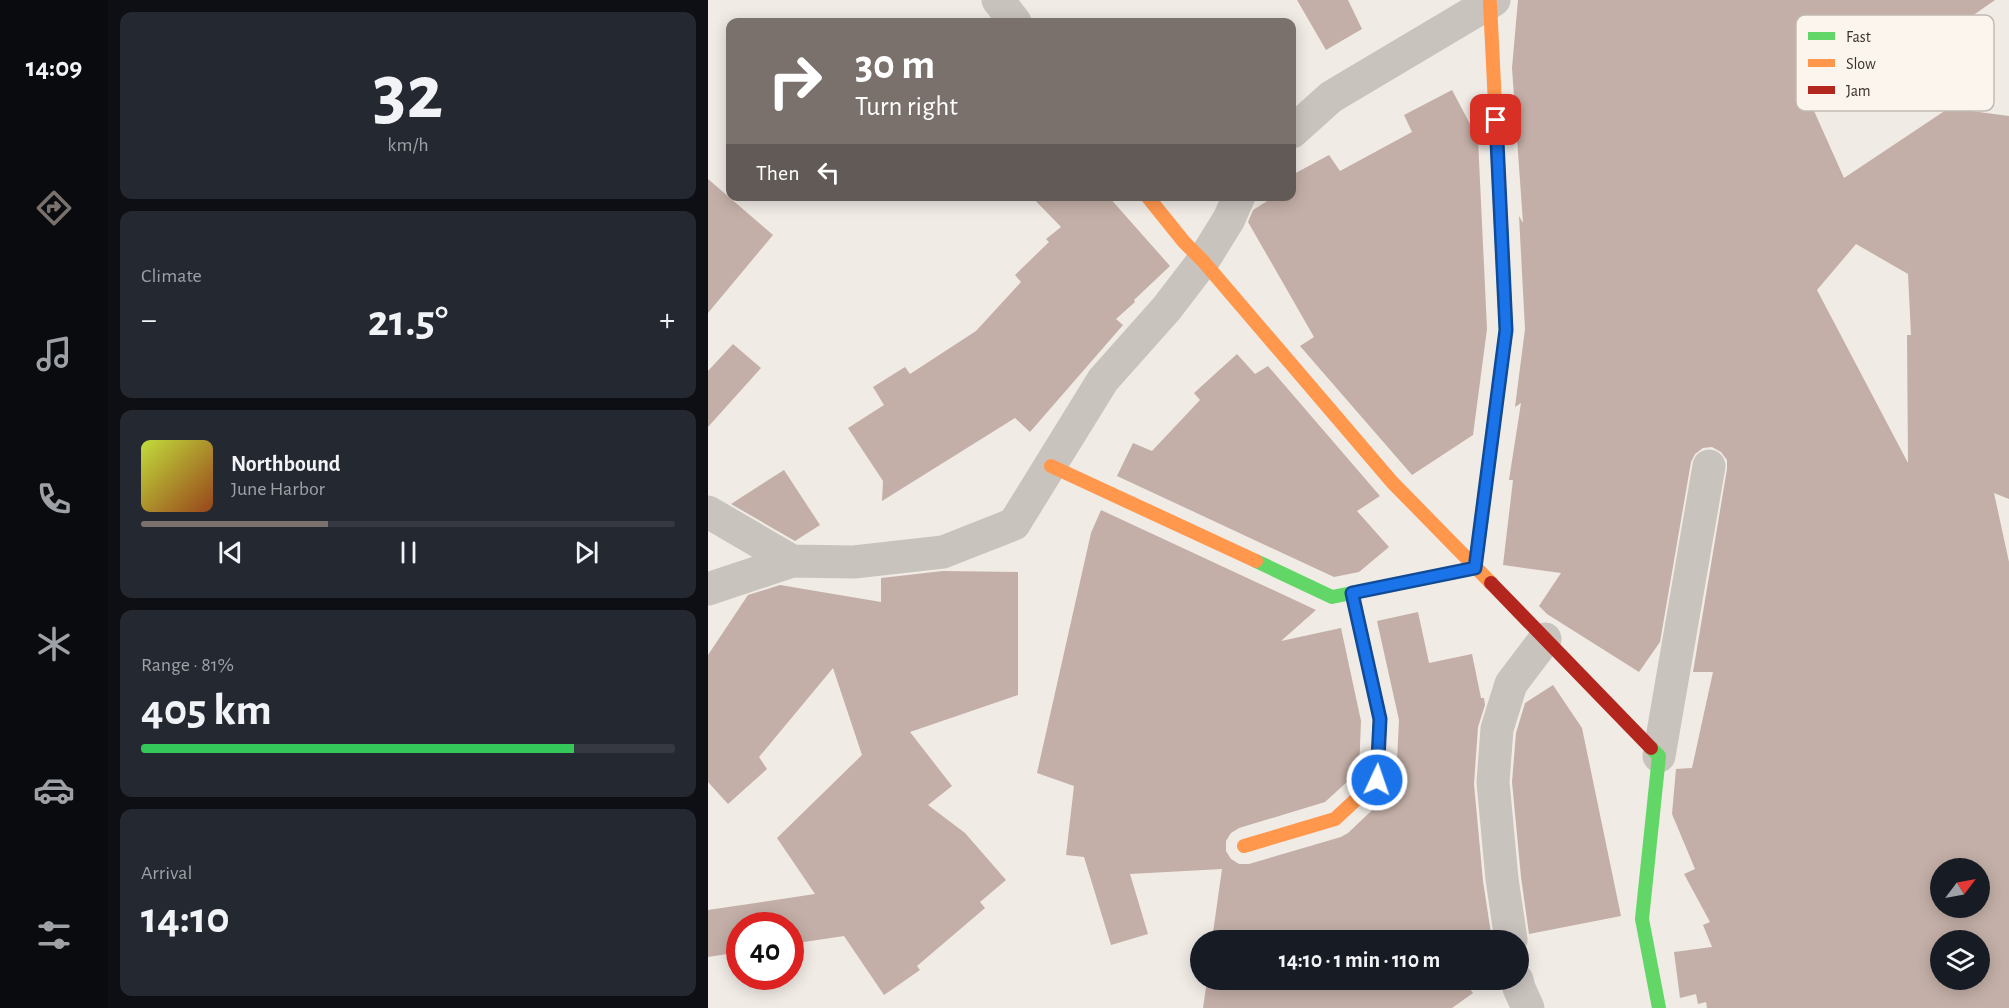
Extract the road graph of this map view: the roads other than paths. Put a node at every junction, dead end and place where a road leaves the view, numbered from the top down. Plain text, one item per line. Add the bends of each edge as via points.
1 (998, 0) edge
2 (1492, 2) edge
3 (1012, 18) edge
4 (1296, 128) edge
5 (1151, 201) edge
6 (1237, 201) edge
7 (1203, 261) junction
8 (1051, 466) junction
9 (1708, 466) dead end
10 (708, 512) edge
11 (792, 561) junction
12 (1475, 568) junction
13 (708, 589) edge
14 (1352, 593) junction
15 (1545, 639) junction
16 (1659, 756) junction
17 (1244, 846) dead end
18 (1510, 930) edge
19 (1520, 990) edge
20 (1528, 1008) edge
21 (1659, 1008) edge

1 - 3 street
2 - 4 street via 1331,97
2 - 12 street via 1506,330
5 - 7 street
6 - 7 street
7 - 8 street via 1103,380
7 - 12 street via 1392,482
8 - 11 street via 1014,524 943,552 854,562
8 - 14 street via 1332,597
9 - 16 street
10 - 11 street
11 - 13 street
12 - 14 street
12 - 15 street
14 - 17 street via 1380,719 1377,780 1335,819
15 - 16 street
15 - 18 street via 1511,684 1497,729 1492,782
16 - 21 street via 1642,919
19 - 20 street

